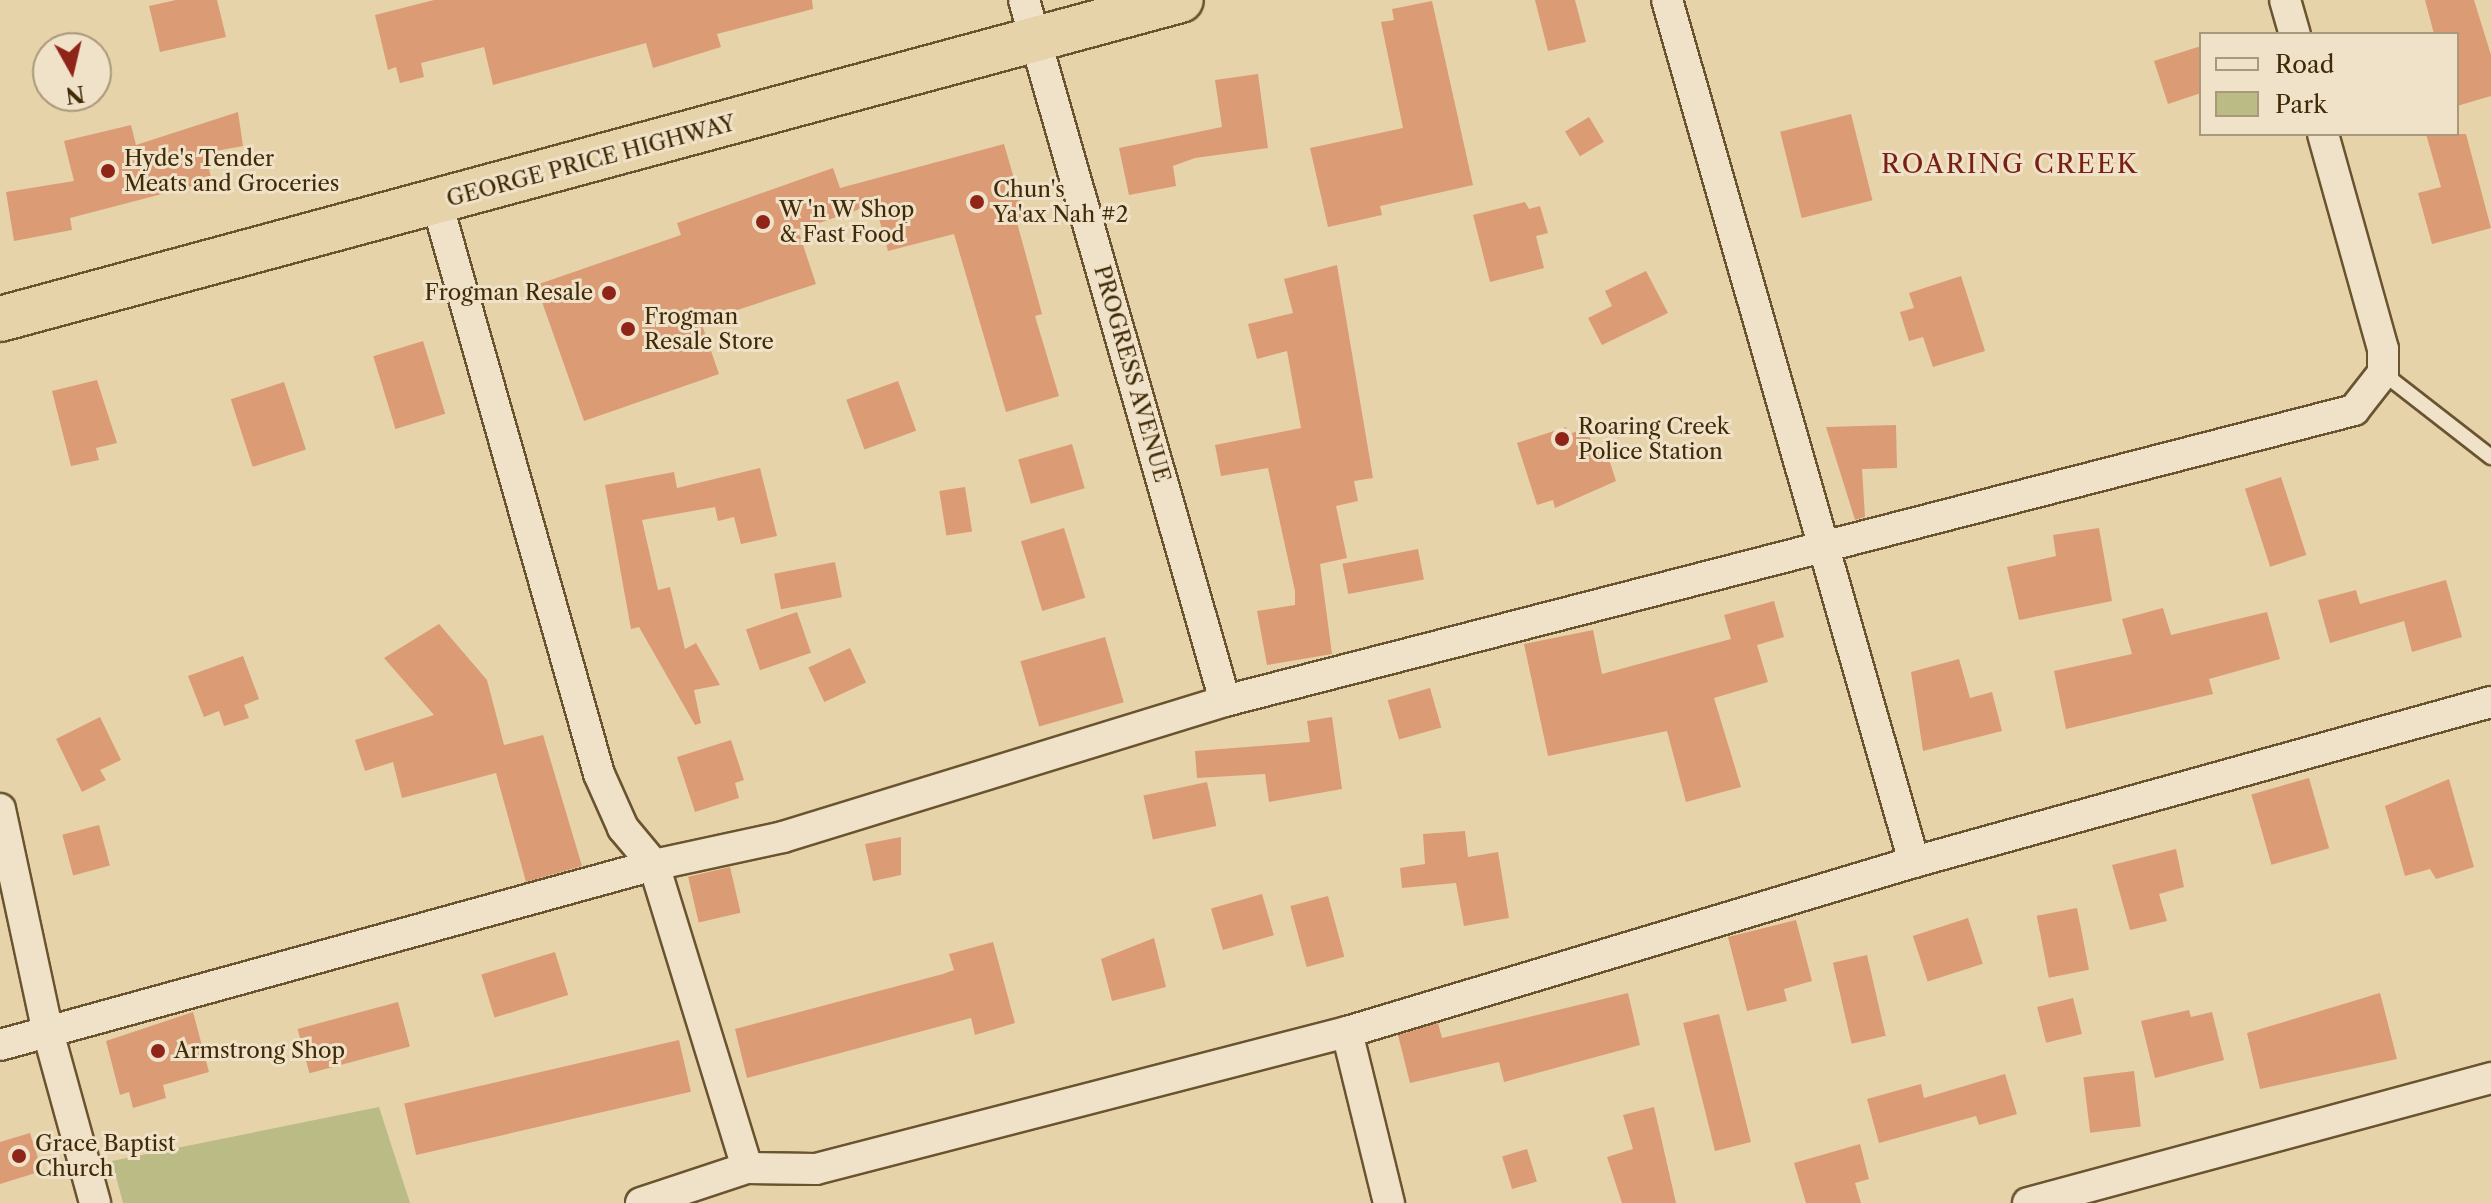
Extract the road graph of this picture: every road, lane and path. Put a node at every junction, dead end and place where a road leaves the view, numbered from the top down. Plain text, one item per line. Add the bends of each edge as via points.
1 (1181, 0) edge
2 (1667, 0) edge
3 (2285, 0) edge
4 (1029, 20) edge
5 (2294, 32) edge
6 (2324, 136) edge
7 (437, 203) junction
8 (0, 319) edge
9 (2383, 373) junction
10 (2491, 457) edge
11 (1826, 544) junction
12 (1225, 701) junction
13 (2491, 702) edge
14 (0, 809) edge
15 (1914, 862) junction
16 (654, 865) junction
17 (48, 1032) junction
18 (1347, 1032) junction
19 (0, 1045) edge
20 (2491, 1078) edge
21 (747, 1168) junction
22 (95, 1203) edge
23 (641, 1203) edge
24 (1389, 1203) edge
25 (2028, 1203) edge

1 - 4 highway, GEORGE PRICE HIGHWAY
2 - 11 street
3 - 5 street
4 - 7 highway, GEORGE PRICE HIGHWAY
4 - 12 street, PROGRESS AVENUE
6 - 9 street via 2375,318
7 - 8 highway, GEORGE PRICE HIGHWAY
7 - 16 street via 599,774 623,828
9 - 10 lane
9 - 11 street via 2354,410
11 - 12 street
11 - 15 street
12 - 16 street via 783,837
13 - 15 street
14 - 17 street
15 - 18 street
16 - 17 street
16 - 21 street
17 - 19 street
17 - 22 street
18 - 21 street via 816,1169
18 - 24 street
20 - 25 street
21 - 23 street

